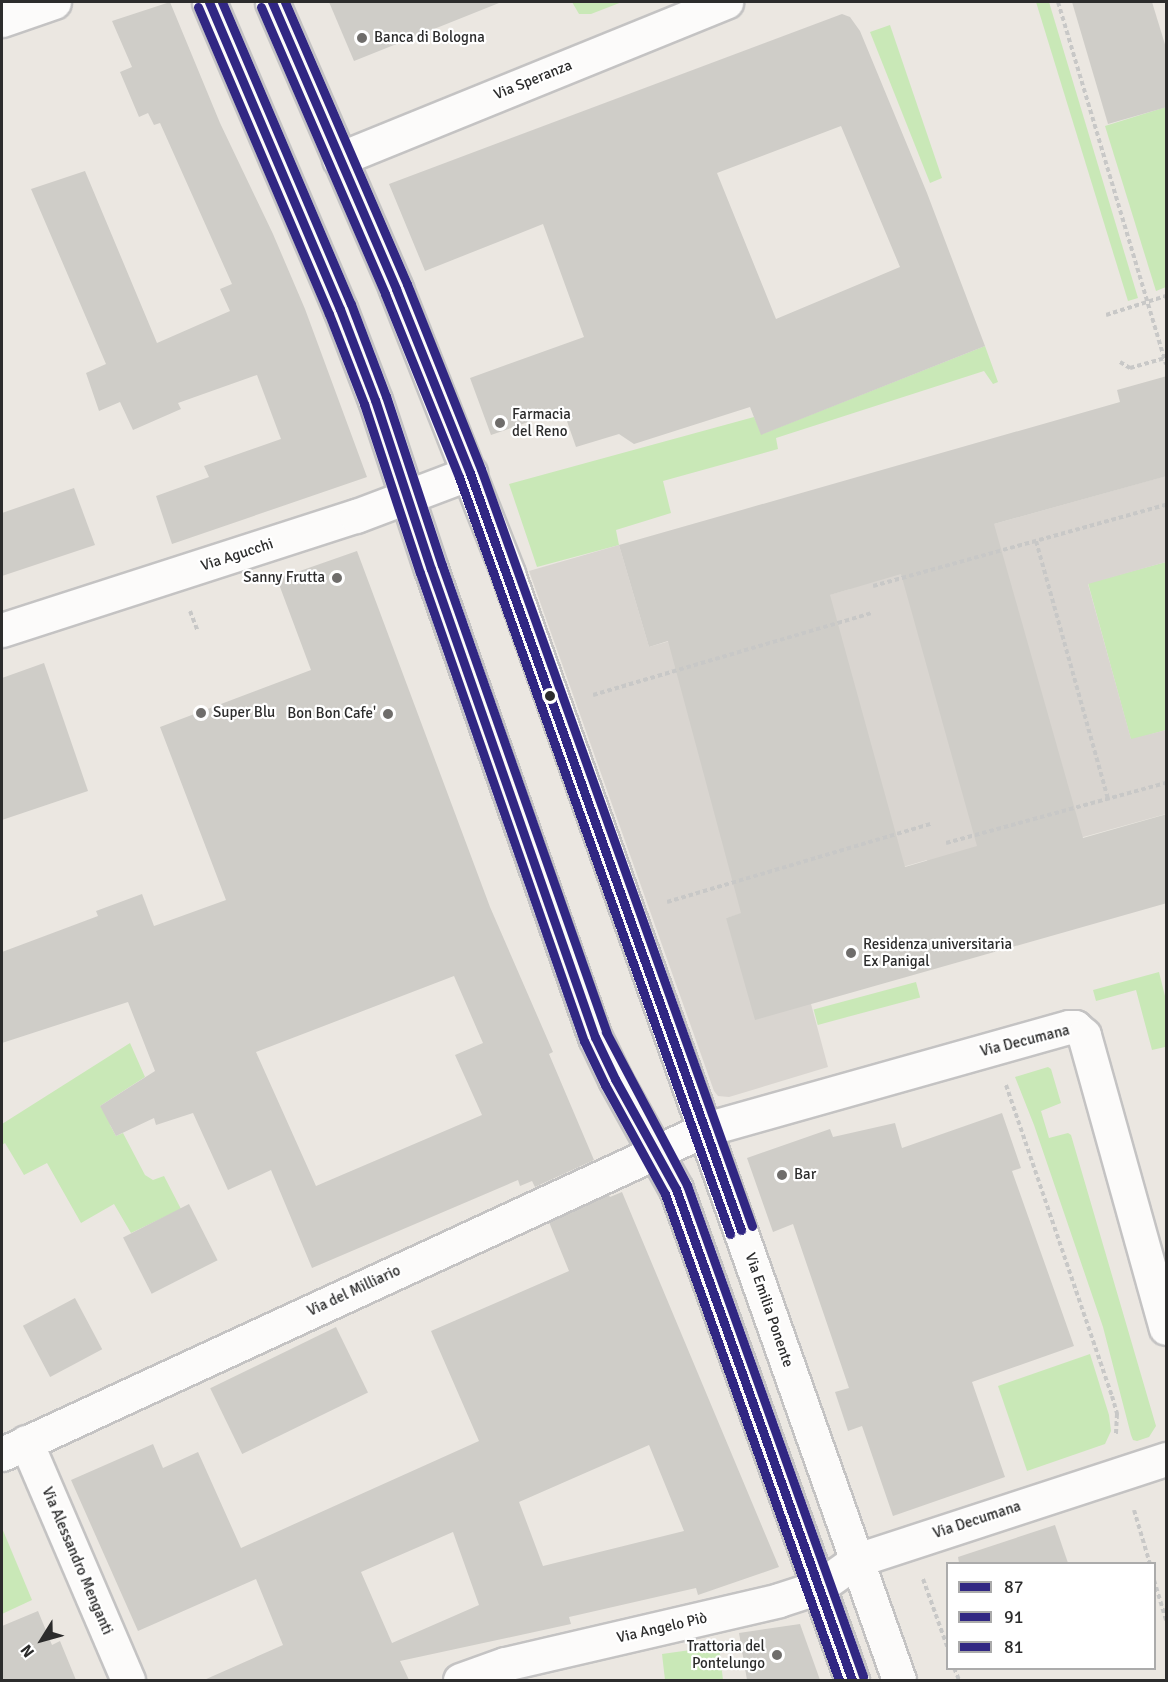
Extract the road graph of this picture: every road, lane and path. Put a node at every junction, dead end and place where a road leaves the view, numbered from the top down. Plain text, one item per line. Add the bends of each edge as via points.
1 (54, 2) edge
2 (209, 2) edge
3 (272, 2) edge
4 (726, 2) edge
5 (1058, 2) edge
6 (2, 20) edge
7 (339, 159) junction
8 (1167, 296) edge
9 (1148, 302) junction
10 (1106, 315) dead end
11 (1165, 358) junction
12 (1120, 362) dead end
13 (1167, 364) edge
14 (470, 473) junction
15 (408, 497) junction
16 (1167, 505) edge
17 (1036, 541) junction
18 (873, 585) dead end
19 (186, 601) dead end
20 (872, 613) dead end
21 (2, 630) edge
22 (198, 633) dead end
23 (586, 697) dead end
24 (1167, 783) edge
25 (1108, 799) junction
26 (931, 824) dead end
27 (946, 843) dead end
28 (660, 904) dead end
29 (1005, 1082) dead end
30 (706, 1129) junction
31 (657, 1151) junction
32 (1167, 1328) edge
33 (1116, 1443) dead end
34 (14, 1448) edge
35 (1164, 1469) edge
36 (1131, 1500) dead end
37 (857, 1560) junction
38 (1150, 1562) edge
39 (920, 1571) dead end
40 (1156, 1583) edge
41 (819, 1587) junction
42 (1167, 1620) edge
43 (946, 1643) edge
44 (128, 1680) edge
45 (460, 1680) edge
46 (852, 1680) edge
47 (899, 1680) edge

1 - 6 main road
2 - 15 main road via 340,309
3 - 7 main road, Via Emilia Ponente
4 - 7 main road, Via Speranza
5 - 9 path
7 - 14 main road, Via Emilia Ponente
8 - 9 path
9 - 10 path
9 - 11 path
11 - 12 path via 1130,368
11 - 13 path
14 - 15 main road, Via Agucchi
14 - 30 main road, Via Emilia Ponente
15 - 21 main road, Via Agucchi
15 - 31 main road via 595,1037
16 - 17 path
17 - 18 path
17 - 25 path
19 - 22 path
20 - 23 path
24 - 25 path
25 - 27 path
26 - 28 path
29 - 33 path via 1112,1396 1117,1414
30 - 31 main road, Via del Milliario
30 - 32 main road, Via Decumana via 1075,1027 1084,1035
30 - 37 main road, Via Emilia Ponente
31 - 34 main road, Via del Milliario
31 - 41 main road via 688,1219
34 - 44 main road, Via Alessandro Menganti
35 - 37 main road, Via Decumana via 984,1517
36 - 38 path
37 - 41 main road, Via Angelo Piò
37 - 47 main road, Via Emilia Ponente
39 - 43 path
40 - 42 path
41 - 45 main road, Via Angelo Piò via 779,1600 505,1664
41 - 46 main road

